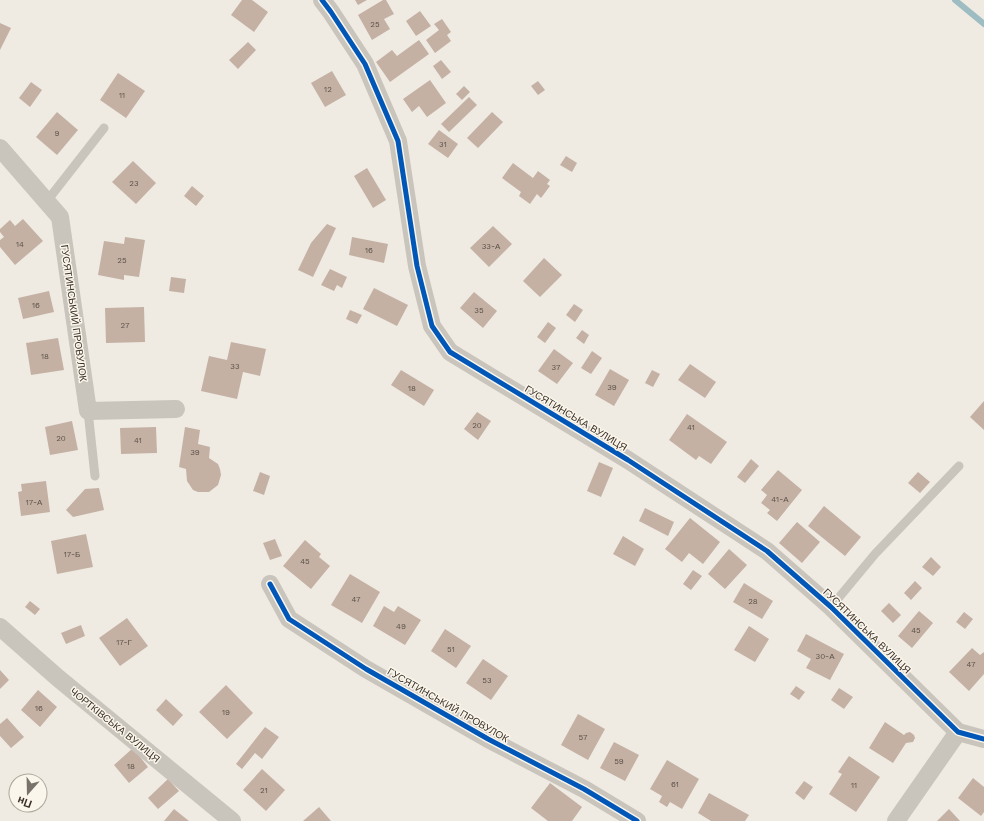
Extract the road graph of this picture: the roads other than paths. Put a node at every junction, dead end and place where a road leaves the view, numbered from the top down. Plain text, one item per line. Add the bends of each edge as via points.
1 (322, 0) edge
2 (104, 128) dead end
3 (0, 148) edge
4 (47, 201) junction
5 (176, 409) dead end
6 (88, 411) junction
7 (959, 466) dead end
8 (95, 476) dead end
9 (270, 584) dead end
10 (831, 607) junction
11 (0, 627) edge
12 (958, 732) junction
13 (984, 739) edge
14 (232, 821) edge
15 (637, 821) edge
16 (896, 821) edge

1 - 10 street, ГУСЯТИНСЬКА ВУЛИЦЯ via 365,64 398,141 417,266 432,326 450,352 628,460 767,551
2 - 4 lane
3 - 4 street, ГУСЯТИНСЬКИЙ ПРОВУЛОК
4 - 6 street, ГУСЯТИНСЬКИЙ ПРОВУЛОК via 60,217
5 - 6 street
6 - 8 lane
7 - 10 lane via 875,554
9 - 15 street, ГУСЯТИНСЬКИЙ ПРОВУЛОК via 288,619 359,665
10 - 12 street, ГУСЯТИНСЬКА ВУЛИЦЯ
11 - 14 street, ЧОРТКІВСЬКА ВУЛИЦЯ
12 - 13 street, ГУСЯТИНСЬКА ВУЛИЦЯ
12 - 16 street

